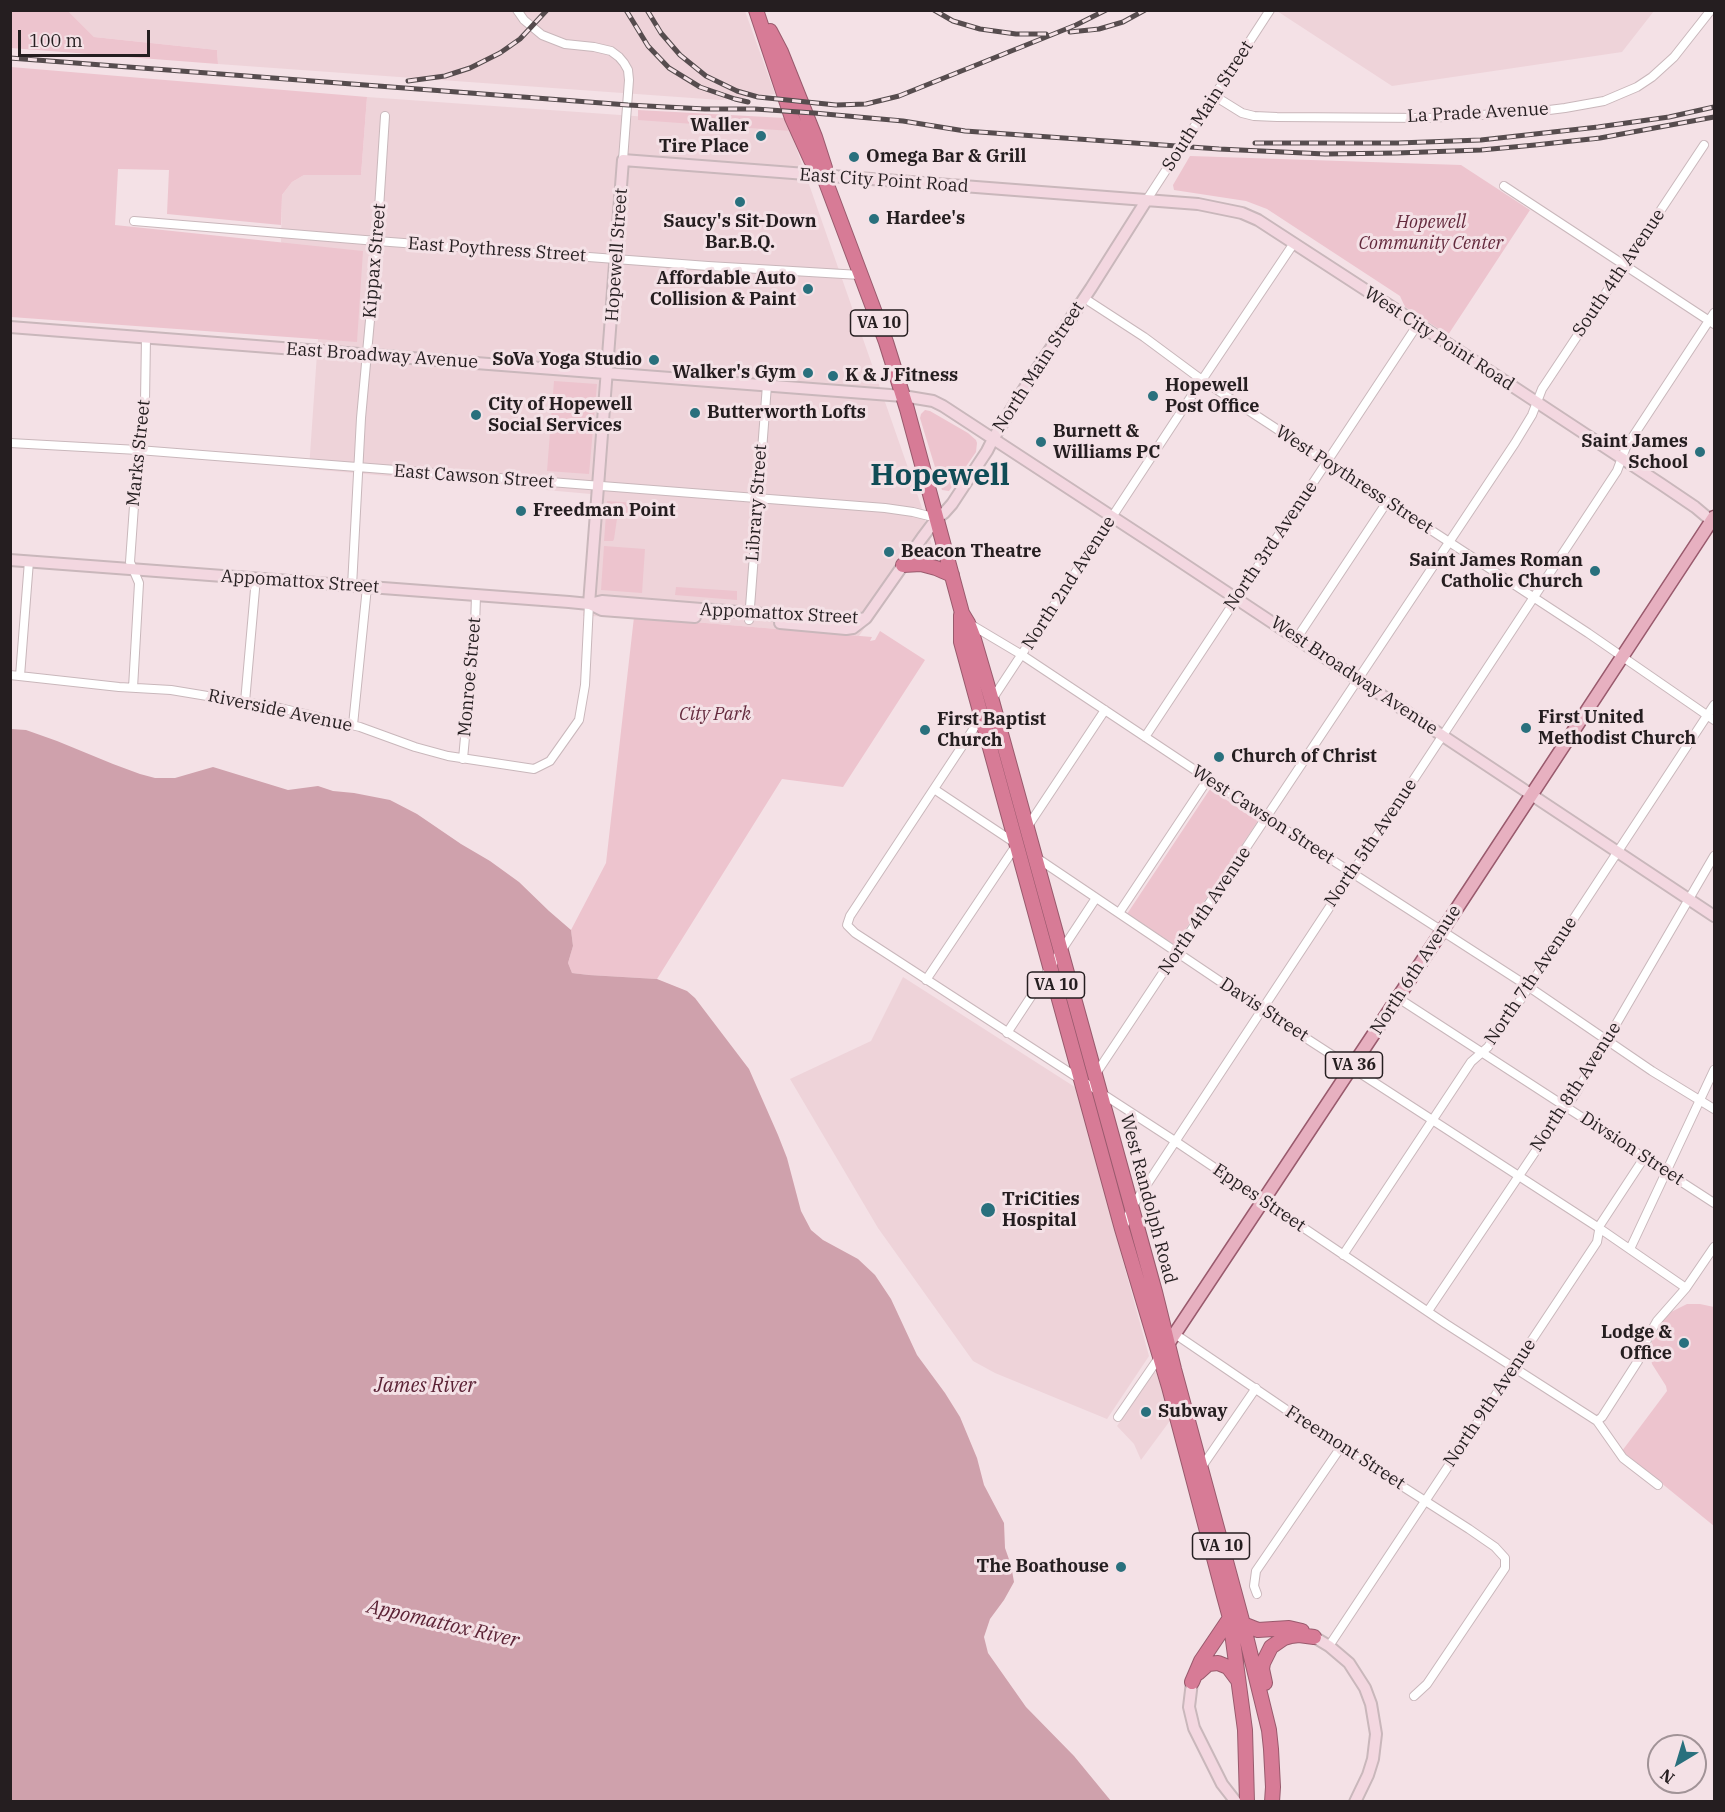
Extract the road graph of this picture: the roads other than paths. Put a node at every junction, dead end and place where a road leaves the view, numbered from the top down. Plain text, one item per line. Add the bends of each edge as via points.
1 (517, 10) edge
2 (757, 10) edge
3 (1270, 10) edge
4 (1711, 10) edge
5 (1213, 95) junction
6 (385, 116) dead end
7 (1704, 146) dead end
8 (623, 160) junction
9 (824, 177) junction
10 (1504, 186) dead end
11 (1146, 201) junction
12 (134, 221) dead end
13 (377, 241) junction
14 (1294, 243) junction
15 (616, 259) junction
16 (1624, 265) junction
17 (860, 275) junction
18 (1084, 298) junction
19 (1713, 320) edge
20 (1418, 324) junction
21 (10, 327) edge
22 (146, 338) junction
23 (367, 355) junction
24 (608, 373) junction
25 (1202, 380) junction
26 (766, 385) junction
27 (903, 396) junction
28 (1536, 402) junction
29 (993, 439) junction
30 (10, 442) edge
31 (138, 450) junction
32 (1621, 459) junction
33 (1327, 462) junction
34 (358, 467) junction
35 (599, 486) junction
36 (757, 498) junction
37 (1388, 502) junction
38 (1113, 517) junction
39 (937, 518) junction
40 (1714, 521) edge
41 (1449, 542) junction
42 (10, 560) edge
43 (29, 561) junction
44 (903, 565) junction
45 (133, 569) junction
46 (952, 575) junction
47 (256, 578) junction
48 (352, 586) junction
49 (367, 587) junction
50 (476, 596) junction
51 (1236, 598) junction
52 (1534, 598) junction
53 (589, 604) junction
54 (749, 617) junction
55 (866, 618) joint
56 (963, 619) junction
57 (1297, 638) junction
58 (1022, 655) junction
59 (1622, 657) junction
60 (10, 675) edge
61 (20, 676) junction
62 (1358, 678) junction
63 (133, 688) junction
64 (992, 701) junction
65 (245, 702) junction
66 (1714, 705) edge
67 (1105, 710) junction
68 (982, 716) junction
69 (1711, 718) edge
70 (353, 725) junction
71 (1443, 735) junction
72 (1145, 737) junction
73 (562, 746) joint
74 (463, 759) junction
75 (1208, 779) junction
76 (934, 789) junction
77 (1532, 795) junction
78 (1267, 818) junction
79 (1027, 828) junction
80 (1017, 843) junction
81 (1618, 851) junction
82 (1035, 856) junction
83 (1714, 856) edge
84 (1351, 873) junction
85 (1096, 898) junction
86 (1689, 899) junction
87 (1119, 913) junction
88 (1714, 916) edge
89 (1442, 932) junction
90 (1061, 952) junction
91 (1177, 952) junction
92 (1051, 968) junction
93 (926, 980) junction
94 (1529, 987) junction
95 (1398, 998) junction
96 (1261, 1009) junction
97 (1007, 1032) junction
98 (1608, 1041) junction
99 (1482, 1052) junction
100 (1352, 1068) junction
101 (1714, 1070) edge
102 (1089, 1078) junction
103 (1100, 1093) junction
104 (1700, 1101) junction
105 (1567, 1107) junction
106 (1714, 1109) edge
107 (1432, 1121) junction
108 (1175, 1141) junction
109 (1644, 1158) junction
110 (1666, 1172) junction
111 (1519, 1177) junction
112 (1264, 1202) junction
113 (1714, 1203) edge
114 (1132, 1207) junction
115 (1599, 1228) junction
116 (1122, 1229) junction
117 (1714, 1247) edge
118 (1630, 1249) junction
119 (1343, 1255) junction
120 (1686, 1288) junction
121 (1428, 1311) junction
122 (1171, 1339) junction
123 (1160, 1356) junction
124 (1514, 1367) junction
125 (1256, 1388) junction
126 (1118, 1417) dead end
127 (1597, 1421) junction
128 (1341, 1447) junction
129 (1200, 1469) junction
130 (1658, 1485) dead end
131 (1425, 1500) junction
132 (1257, 1594) dead end
133 (1236, 1621) junction
134 (1314, 1637) junction
135 (1329, 1647) junction
136 (1192, 1682) junction
137 (1239, 1683) junction
138 (1414, 1696) dead end
139 (1271, 1749) junction
140 (1236, 1802) edge
141 (1247, 1802) edge
142 (1272, 1802) edge
143 (1354, 1802) edge

1 - 8 street, Hopewell Street via 542,35 565,44 611,51 624,63 629,80
2 - 9 highway, VA 10 via 792,118 811,160
3 - 5 street, South Main Street
4 - 5 street, La Prade Avenue via 1674,57 1652,77 1604,101 1533,112 1346,119 1254,116
5 - 11 street, South Main Street
6 - 13 street, Kippax Street
7 - 16 street, South 4th Avenue
8 - 9 street, East City Point Road
8 - 15 street, Hopewell Street
9 - 11 street, East City Point Road
9 - 17 highway, VA 10
10 - 16 street
11 - 14 street, West City Point Road via 1232,210 1258,220
11 - 18 street, North Main Street
12 - 13 street, East Poythress Street
13 - 15 street, East Poythress Street
13 - 23 street, Kippax Street
14 - 20 street, West City Point Road
14 - 25 street, North 2nd Avenue
15 - 17 street, East Poythress Street
15 - 24 street, Hopewell Street
16 - 19 street
16 - 28 street, South 4th Avenue
17 - 27 highway, VA 10
18 - 25 street, West Poythress Street
18 - 29 street, North Main Street
19 - 32 street, North 5th Avenue
20 - 28 street, West City Point Road
20 - 33 street, North 3rd Avenue
21 - 22 street, East Broadway Avenue
22 - 23 street, East Broadway Avenue
22 - 31 street, Marks Street via 145,401
23 - 24 street, East Broadway Avenue
23 - 34 street, Kippax Street
24 - 26 street, East Broadway Avenue
24 - 35 street, Hopewell Street
25 - 33 street, West Poythress Street
25 - 38 street, North 2nd Avenue
26 - 27 street, East Broadway Avenue
26 - 36 street, Library Street
27 - 29 street, East Broadway Avenue via 933,400
27 - 39 highway, VA 10
28 - 32 street, West City Point Road
28 - 41 street, North 4th Avenue via 1515,443
29 - 38 street, West Broadway Avenue
29 - 39 street, North Main Street via 952,504
30 - 31 street, East Cawson Street
31 - 34 street, East Cawson Street
31 - 45 street, Marks Street via 130,562
32 - 40 street, West City Point Road
32 - 52 street, North 5th Avenue
33 - 37 street, West Poythress Street
33 - 51 street, North 3rd Avenue
34 - 35 street, East Cawson Street
34 - 48 street, Kippax Street
35 - 36 street, East Cawson Street
35 - 53 street, Hopewell Street
36 - 39 street, East Cawson Street via 885,508
36 - 54 street, Library Street
37 - 41 street, West Poythress Street
37 - 57 street
38 - 51 street, West Broadway Avenue
38 - 58 street, North 2nd Avenue
39 - 44 street, North Main Street
39 - 46 highway, West Randolph Road / VA 10
40 - 59 main road, North 6th Avenue
41 - 52 street, West Poythress Street
41 - 62 street, North 4th Avenue
42 - 43 street, Appomattox Street
43 - 45 street, Appomattox Street
43 - 61 street
44 - 46 highway via 921,564
44 - 55 street, North Main Street
45 - 47 street, Appomattox Street
45 - 63 street, Marks Street via 139,583
46 - 56 highway, West Randolph Road / VA 10
47 - 48 street, Appomattox Street
47 - 65 street
48 - 49 street, Appomattox Street
49 - 50 street, Appomattox Street
49 - 70 street
50 - 53 street, Appomattox Street
50 - 74 street, Monroe Street
51 - 57 street, West Broadway Avenue
51 - 72 street, North 3rd Avenue
52 - 59 street, West Poythress Street
52 - 71 street, North 5th Avenue
53 - 54 street, Appomattox Street via 602,601
53 - 73 street, Hopewell Street via 583,700 579,720
54 - 55 street, Appomattox Street via 850,621
56 - 58 street, West Cawson Street
56 - 64 highway, West Randolph Road / VA 10
56 - 68 highway, West Randolph Road / VA 10 via 961,642
57 - 62 street, West Broadway Avenue
58 - 64 street, North 2nd Avenue
58 - 67 street, West Cawson Street
59 - 69 street, West Poythress Street
59 - 77 main road, North 6th Avenue
60 - 61 street, Riverside Avenue
61 - 63 street, Riverside Avenue
62 - 71 street, West Broadway Avenue
62 - 78 street, North 4th Avenue
63 - 65 street, Riverside Avenue
64 - 68 street, North 2nd Avenue
64 - 79 highway, West Randolph Road / VA 10
65 - 70 street, Riverside Avenue
66 - 69 street, North 7th Avenue
67 - 72 street, West Cawson Street
67 - 79 street
68 - 76 street, North 2nd Avenue
68 - 80 highway, West Randolph Road / VA 10
69 - 81 street, North 7th Avenue
70 - 74 street, Riverside Avenue
71 - 77 street, West Broadway Avenue
71 - 84 street, North 5th Avenue
72 - 75 street, West Cawson Street
73 - 74 street, Riverside Avenue via 550,761 534,769
75 - 78 street, West Cawson Street
75 - 87 street
76 - 80 street, Davis Street
76 - 93 street, North 2nd Avenue via 849,916 847,925
77 - 81 street, West Broadway Avenue
77 - 89 main road, North 6th Avenue / VA 36
78 - 84 street, West Cawson Street
78 - 91 street, North 4th Avenue
79 - 80 street
79 - 82 highway, West Randolph Road / VA 10
80 - 82 street, Davis Street
80 - 92 highway, West Randolph Road / VA 10
80 - 93 street
81 - 86 street, West Broadway Avenue
81 - 94 street, North 7th Avenue
82 - 85 street, Davis Street
82 - 90 highway, West Randolph Road / VA 10
83 - 86 street, North 8th Avenue
84 - 89 street, West Cawson Street
84 - 96 street, North 5th Avenue
85 - 87 street, Davis Street
85 - 90 street
86 - 88 street, West Broadway Avenue
86 - 98 street, North 8th Avenue
87 - 91 street, Davis Street
89 - 94 street, West Cawson Street
89 - 95 main road, North 6th Avenue / VA 36
90 - 92 street
90 - 102 highway, West Randolph Road / VA 10
91 - 96 street, Davis Street
91 - 102 street, North 4th Avenue
92 - 97 street
92 - 102 highway, West Randolph Road / VA 10
93 - 97 street
94 - 98 street, West Cawson Street
94 - 99 street, North 7th Avenue
95 - 99 street, Divsion Street
95 - 100 main road, North 6th Avenue / VA 36
96 - 100 street, Davis Street
96 - 108 street, North 5th Avenue
97 - 102 street
98 - 104 street, West Cawson Street
98 - 105 street, North 8th Avenue
99 - 105 street, Divsion Street
99 - 107 street, North 7th Avenue via 1471,1062
100 - 107 street, Davis Street
100 - 112 main road, North 6th Avenue / VA 36
101 - 104 street
102 - 103 highway, West Randolph Road / VA 10
102 - 116 highway, West Randolph Road / VA 10
103 - 108 street, Eppes Street
103 - 114 highway, West Randolph Road / VA 10
104 - 106 street, West Cawson Street
104 - 110 street
105 - 109 street, Divsion Street
105 - 111 street, North 8th Avenue
107 - 111 street, Davis Street
107 - 119 street, North 7th Avenue
108 - 112 street, Eppes Street
108 - 114 street, North 5th Avenue
109 - 110 street, Divsion Street
109 - 115 street, North 9th Avenue
110 - 113 street, Divsion Street
110 - 118 street
111 - 115 street, Davis Street
111 - 121 street, North 8th Avenue
112 - 119 street, Eppes Street
112 - 122 main road, North 6th Avenue / VA 36
114 - 116 street, North 5th Avenue
114 - 122 highway, West Randolph Road / VA 10
115 - 118 street, Davis Street
115 - 124 street, North 9th Avenue via 1597,1242
116 - 123 highway, West Randolph Road / VA 10
117 - 120 street
118 - 120 street, Davis Street
119 - 121 street, Eppes Street
120 - 127 street via 1657,1321 1638,1361
121 - 124 street, Eppes Street
122 - 123 main road, North 6th Avenue / VA 36
122 - 125 street, Freemont Street
122 - 129 highway, West Randolph Road / VA 10
123 - 126 street, North 6th Avenue
123 - 133 highway, West Randolph Road / VA 10
124 - 127 street, Eppes Street
124 - 131 street, North 9th Avenue
125 - 128 street, Freemont Street
125 - 129 street
127 - 130 street, Eppes Street via 1623,1458
128 - 131 street, Freemont Street
128 - 132 street via 1256,1571
129 - 133 highway, West Randolph Road / VA 10
131 - 135 street, North 9th Avenue
131 - 138 street, Freemont Street via 1495,1547 1505,1558 1505,1568 1427,1684
133 - 134 highway via 1263,1630 1296,1629
133 - 136 highway via 1201,1660
133 - 137 highway, West Randolph Road / VA 10
133 - 139 highway, West Randolph Road / VA 10 via 1269,1730
134 - 135 street
134 - 139 highway via 1284,1638 1265,1657 1263,1675 1276,1727
135 - 143 street via 1358,1675 1374,1719 1373,1759
136 - 137 highway via 1203,1668 1218,1663 1233,1671
136 - 140 street via 1189,1707 1194,1728 1216,1774
137 - 141 highway, West Randolph Road / VA 10
139 - 142 highway, West Randolph Road / VA 10

